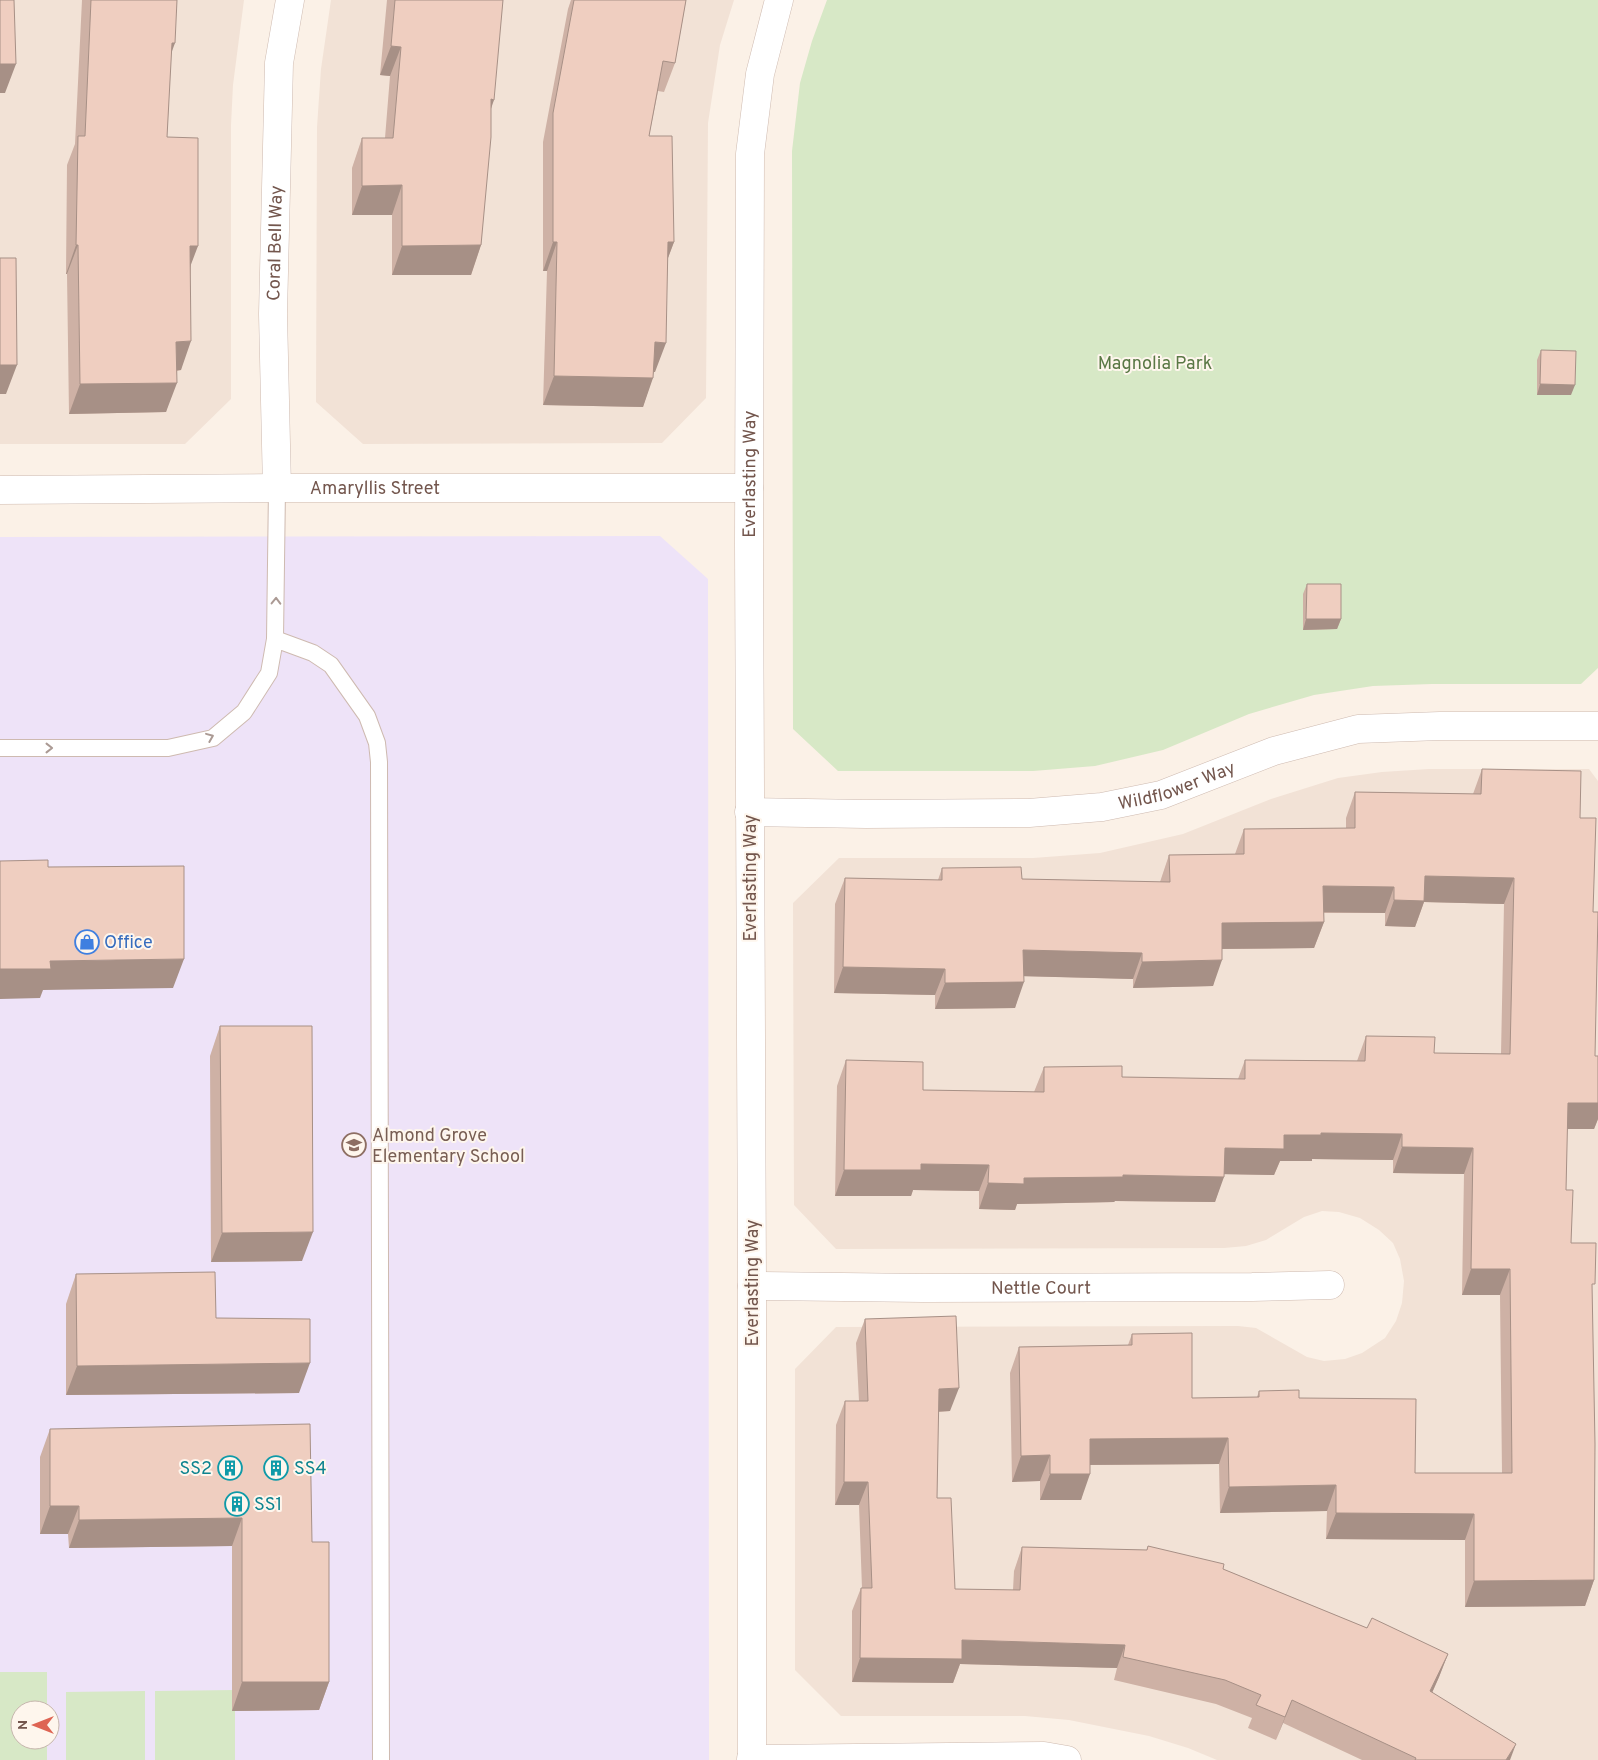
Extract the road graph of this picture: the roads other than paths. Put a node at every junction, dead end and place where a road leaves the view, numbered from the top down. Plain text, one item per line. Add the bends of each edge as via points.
1 (290, 0) edge
2 (779, 0) edge
3 (277, 488) junction
4 (750, 488) junction
5 (0, 490) edge
6 (275, 639) junction
7 (1598, 726) edge
8 (0, 748) edge
9 (750, 812) junction
10 (1330, 1285) dead end
11 (752, 1286) junction
12 (752, 1759) edge
13 (381, 1760) edge
14 (1066, 1760) edge

1 - 3 street, Coral Bell Way via 279,63 273,314
2 - 4 street, Everlasting Way via 760,74 750,154
3 - 4 street, Amaryllis Street
3 - 5 street, Amaryllis Street
6 -> 3 lane
4 - 9 street, Everlasting Way
8 -> 6 lane via 168,748 213,738 244,712 269,673
6 - 13 lane via 312,653 331,665 367,716 377,743 379,762
7 - 9 street, Wildflower Way via 1358,729 1274,751 1161,795 1102,807 1030,813
9 - 11 street, Everlasting Way
10 - 11 street, Nettle Court
11 - 12 street, Everlasting Way
12 - 14 street via 1044,1756

